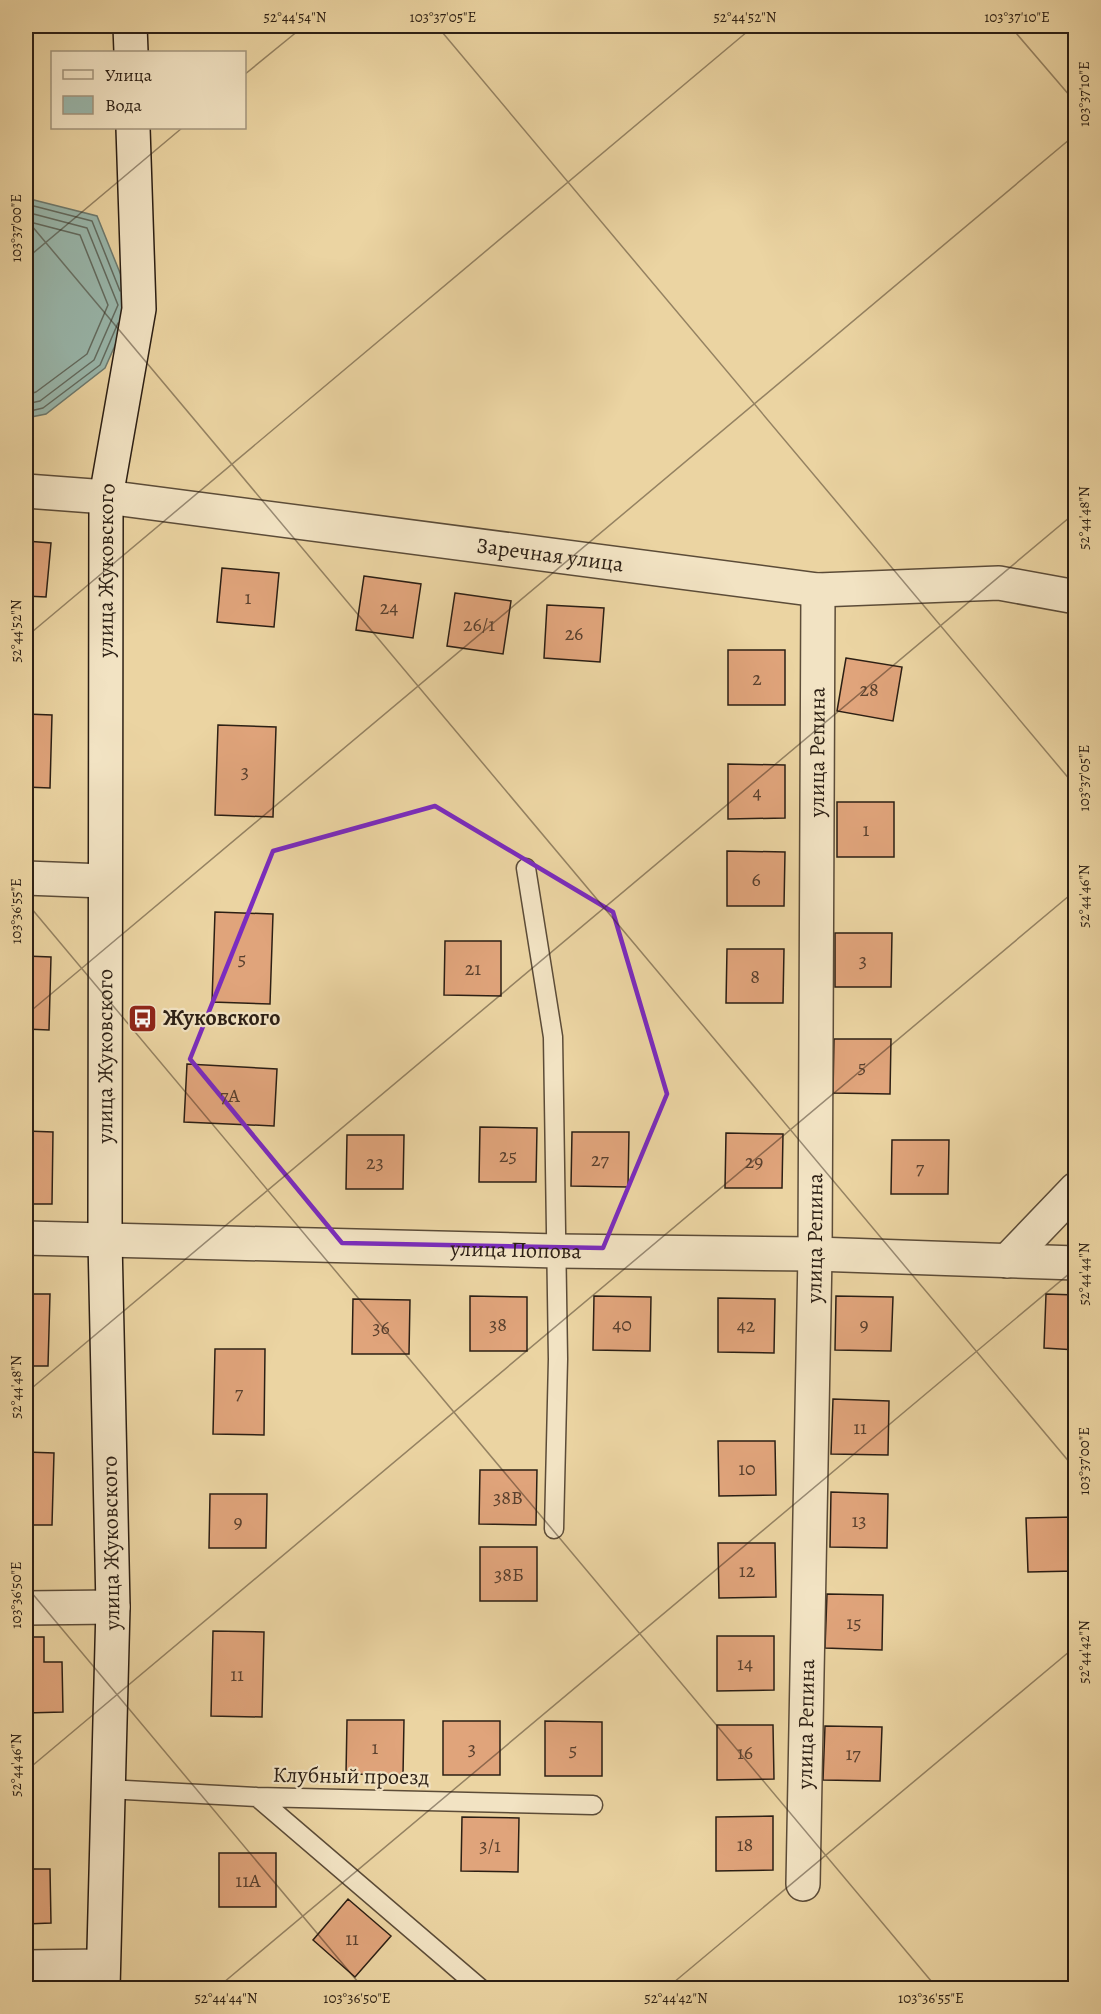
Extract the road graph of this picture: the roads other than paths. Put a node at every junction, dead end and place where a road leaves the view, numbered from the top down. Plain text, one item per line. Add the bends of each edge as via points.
1 (130, 26) edge
2 (131, 51) edge
3 (133, 129) edge
4 (26, 491) edge
5 (106, 497) junction
6 (819, 590) junction
7 (1076, 597) edge
8 (525, 868) dead end
9 (26, 878) edge
10 (104, 881) junction
11 (1076, 1189) edge
12 (26, 1238) edge
13 (105, 1240) junction
14 (557, 1251) junction
15 (815, 1254) junction
16 (1007, 1261) junction
17 (1076, 1263) edge
18 (554, 1529) dead end
19 (113, 1607) junction
20 (26, 1608) edge
21 (107, 1789) junction
22 (257, 1797) junction
23 (593, 1805) dead end
24 (803, 1884) dead end
25 (26, 1967) edge
26 (103, 1977) edge
27 (480, 1989) edge

1 - 2 street
3 - 5 street, улица Жуковского via 139,309
4 - 5 street, Заречная улица
5 - 6 street, Заречная улица
5 - 10 street, улица Жуковского
6 - 7 street, Заречная улица via 999,583
6 - 15 street, улица Репина
8 - 14 lane via 553,1037
9 - 10 street
10 - 13 street, улица Жуковского
11 - 16 street
12 - 13 street, улица Попова
13 - 14 street, улица Попова
13 - 19 street, улица Жуковского
14 - 15 street, улица Попова
14 - 18 lane
15 - 16 street, улица Попова
15 - 24 street, улица Репина
16 - 17 street, улица Попова
19 - 20 street
19 - 21 street, улица Жуковского
21 - 22 lane, Клубный проезд
21 - 26 street, улица Жуковского
22 - 23 lane, Клубный проезд
22 - 27 lane
25 - 26 street

